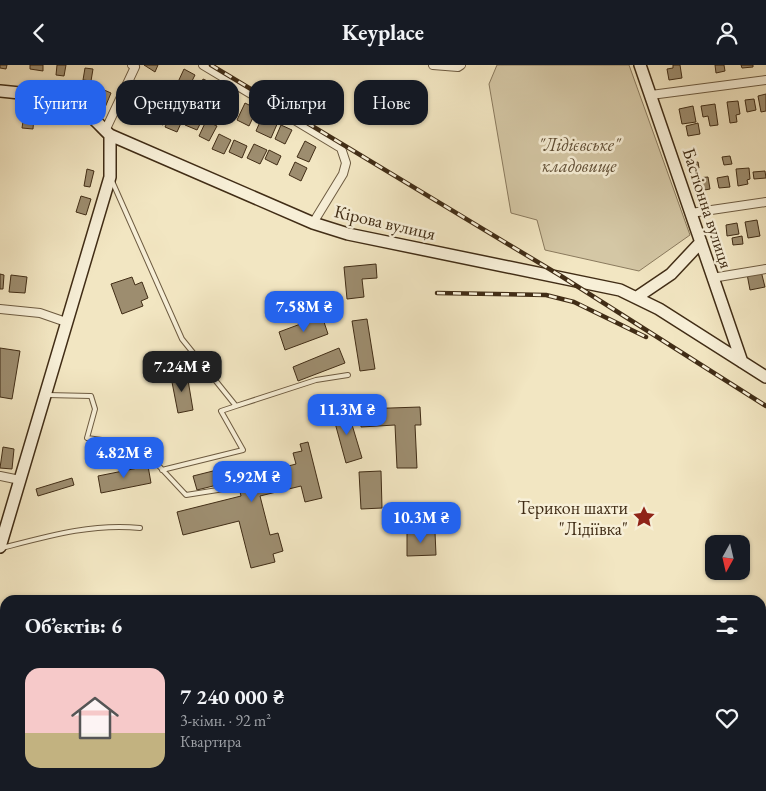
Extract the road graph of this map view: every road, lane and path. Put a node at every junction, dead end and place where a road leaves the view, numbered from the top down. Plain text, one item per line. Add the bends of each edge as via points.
1 (203, 65) edge
2 (432, 65) edge
3 (461, 65) edge
4 (640, 65) edge
5 (134, 66) edge
6 (766, 79) edge
7 (0, 91) edge
8 (651, 95) junction
9 (107, 133) junction
10 (110, 177) junction
11 (766, 202) edge
12 (692, 213) junction
13 (313, 223) junction
14 (701, 243) junction
15 (766, 269) edge
16 (712, 278) junction
17 (637, 297) junction
18 (0, 309) edge
19 (66, 322) junction
20 (742, 362) junction
21 (348, 375) dead end
22 (766, 377) edge
23 (45, 395) junction
24 (236, 406) junction
25 (162, 470) junction
26 (0, 476) edge
27 (20, 480) junction
28 (224, 489) dead end
29 (140, 528) dead end
30 (0, 548) edge

1 - 13 street via 341,148 346,163 344,174
2 - 3 street
4 - 8 main road, Бастіонна вулиця
5 - 9 street
6 - 8 street
7 - 9 main road, Кірова вулиця via 46,96 91,116
8 - 12 main road, Бастіонна вулиця
9 - 10 main road
9 - 13 main road, Кірова вулиця
10 - 19 main road
10 - 24 lane via 182,339
11 - 12 street
12 - 14 main road, Бастіонна вулиця
13 - 17 main road, Кірова вулиця via 348,234 620,290
14 - 16 main road, Бастіонна вулиця
14 - 17 main road via 671,274
15 - 16 street
16 - 20 main road, Бастіонна вулиця
17 - 20 main road, Кірова вулиця
18 - 19 street via 40,313
19 - 23 main road
20 - 22 main road, Кірова вулиця
21 - 24 lane via 316,380
23 - 25 lane via 91,396 95,409 87,438 124,443 145,451
23 - 27 main road
24 - 25 lane via 221,411 242,450
25 - 28 lane via 186,495
26 - 27 street
27 - 30 main road
29 - 30 lane via 120,526 58,533

